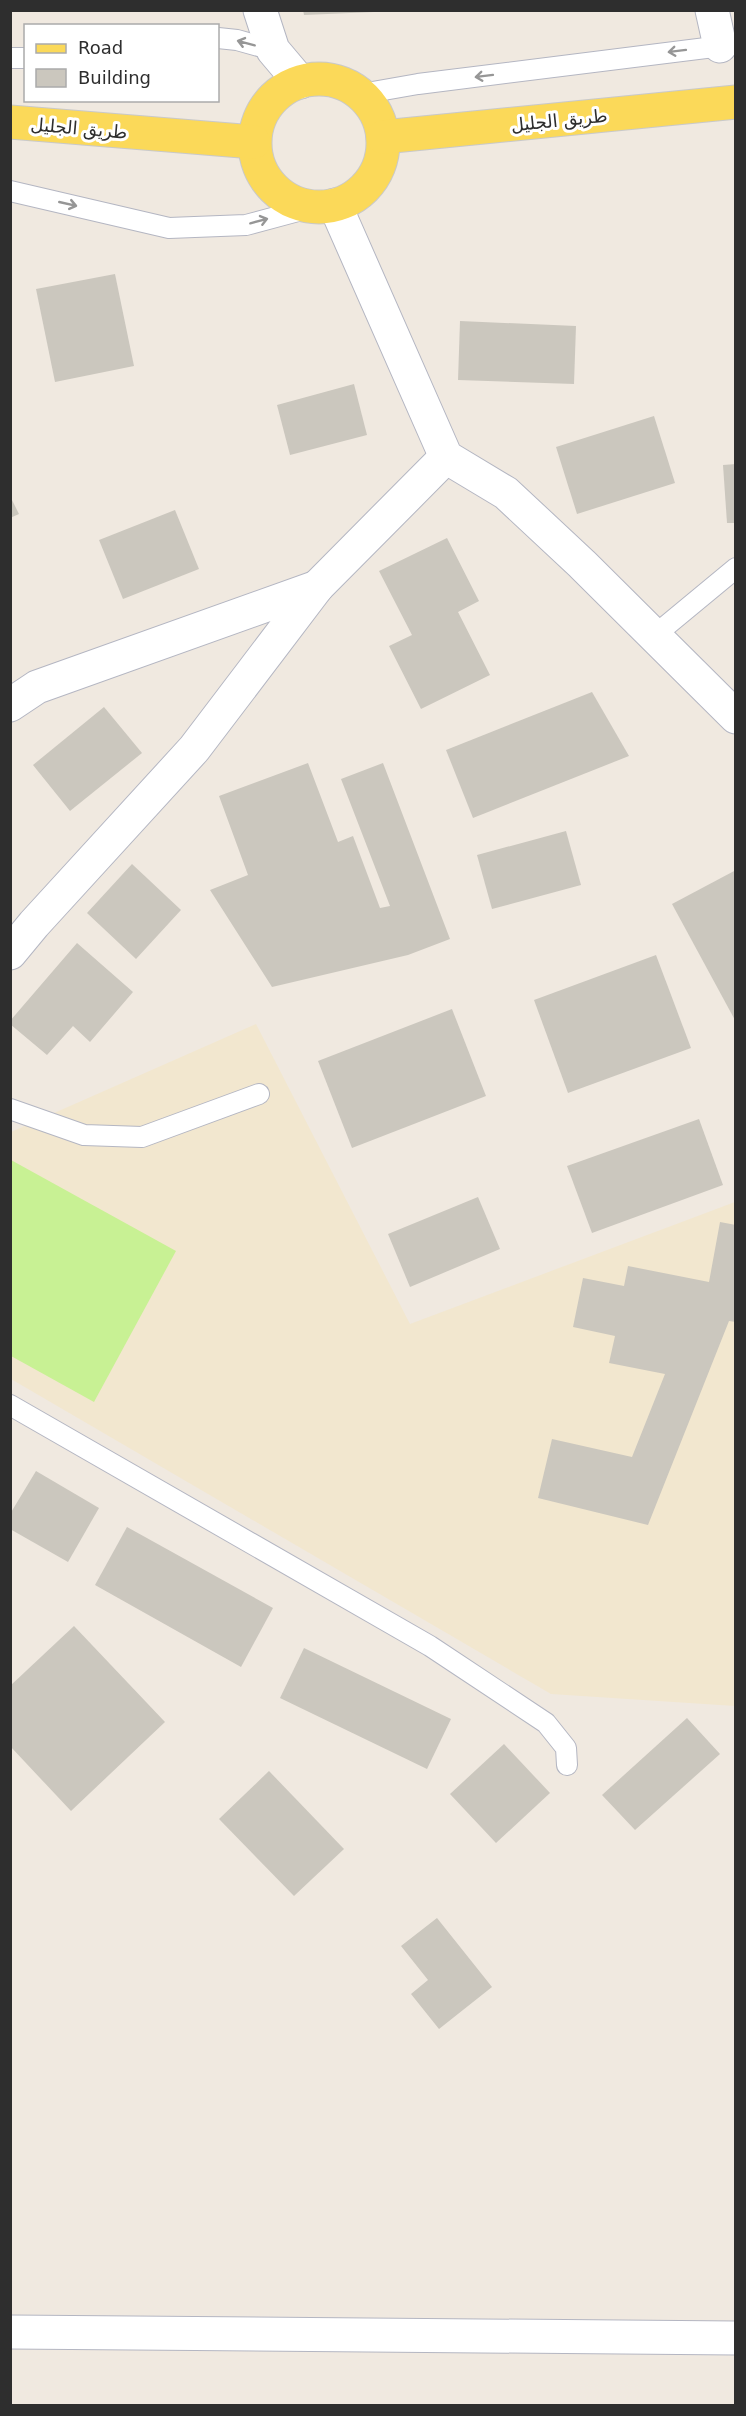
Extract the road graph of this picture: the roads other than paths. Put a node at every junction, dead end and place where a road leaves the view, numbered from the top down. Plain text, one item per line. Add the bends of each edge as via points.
1 (260, 10) edge
2 (712, 10) edge
3 (219, 38) edge
4 (728, 45) edge
5 (273, 50) junction
6 (300, 82) junction
7 (360, 94) junction
8 (735, 102) edge
9 (10, 122) edge
10 (383, 136) junction
11 (254, 142) junction
12 (10, 191) edge
13 (324, 206) junction
14 (446, 457) junction
15 (735, 568) edge
16 (317, 587) junction
17 (655, 635) junction
18 (10, 705) edge
19 (735, 717) edge
20 (10, 953) edge
21 (259, 1094) dead end
22 (10, 1109) edge
23 (10, 1405) edge
24 (567, 1765) dead end
25 (10, 2332) edge
26 (735, 2338) edge

1 - 5 street
2 - 4 street
5 -> 3 lane
4 -> 7 lane
5 - 6 street
6 - 7 main road via 332,81
6 - 11 main road via 285,88 263,111
7 - 10 main road via 371,107
8 - 10 main road, طريق الجليل
9 - 11 main road, طريق الجليل
10 - 13 main road via 378,168 359,194
11 - 13 main road via 256,158 271,186 297,204
12 -> 13 lane via 169,228 246,225
13 - 14 street
14 - 16 street
14 - 17 street via 506,493
15 - 17 lane
16 - 18 street via 37,687
16 - 20 street via 194,749
17 - 19 street
21 - 22 lane via 142,1137 84,1135
23 - 24 lane via 430,1646 546,1723 566,1748
25 - 26 street

